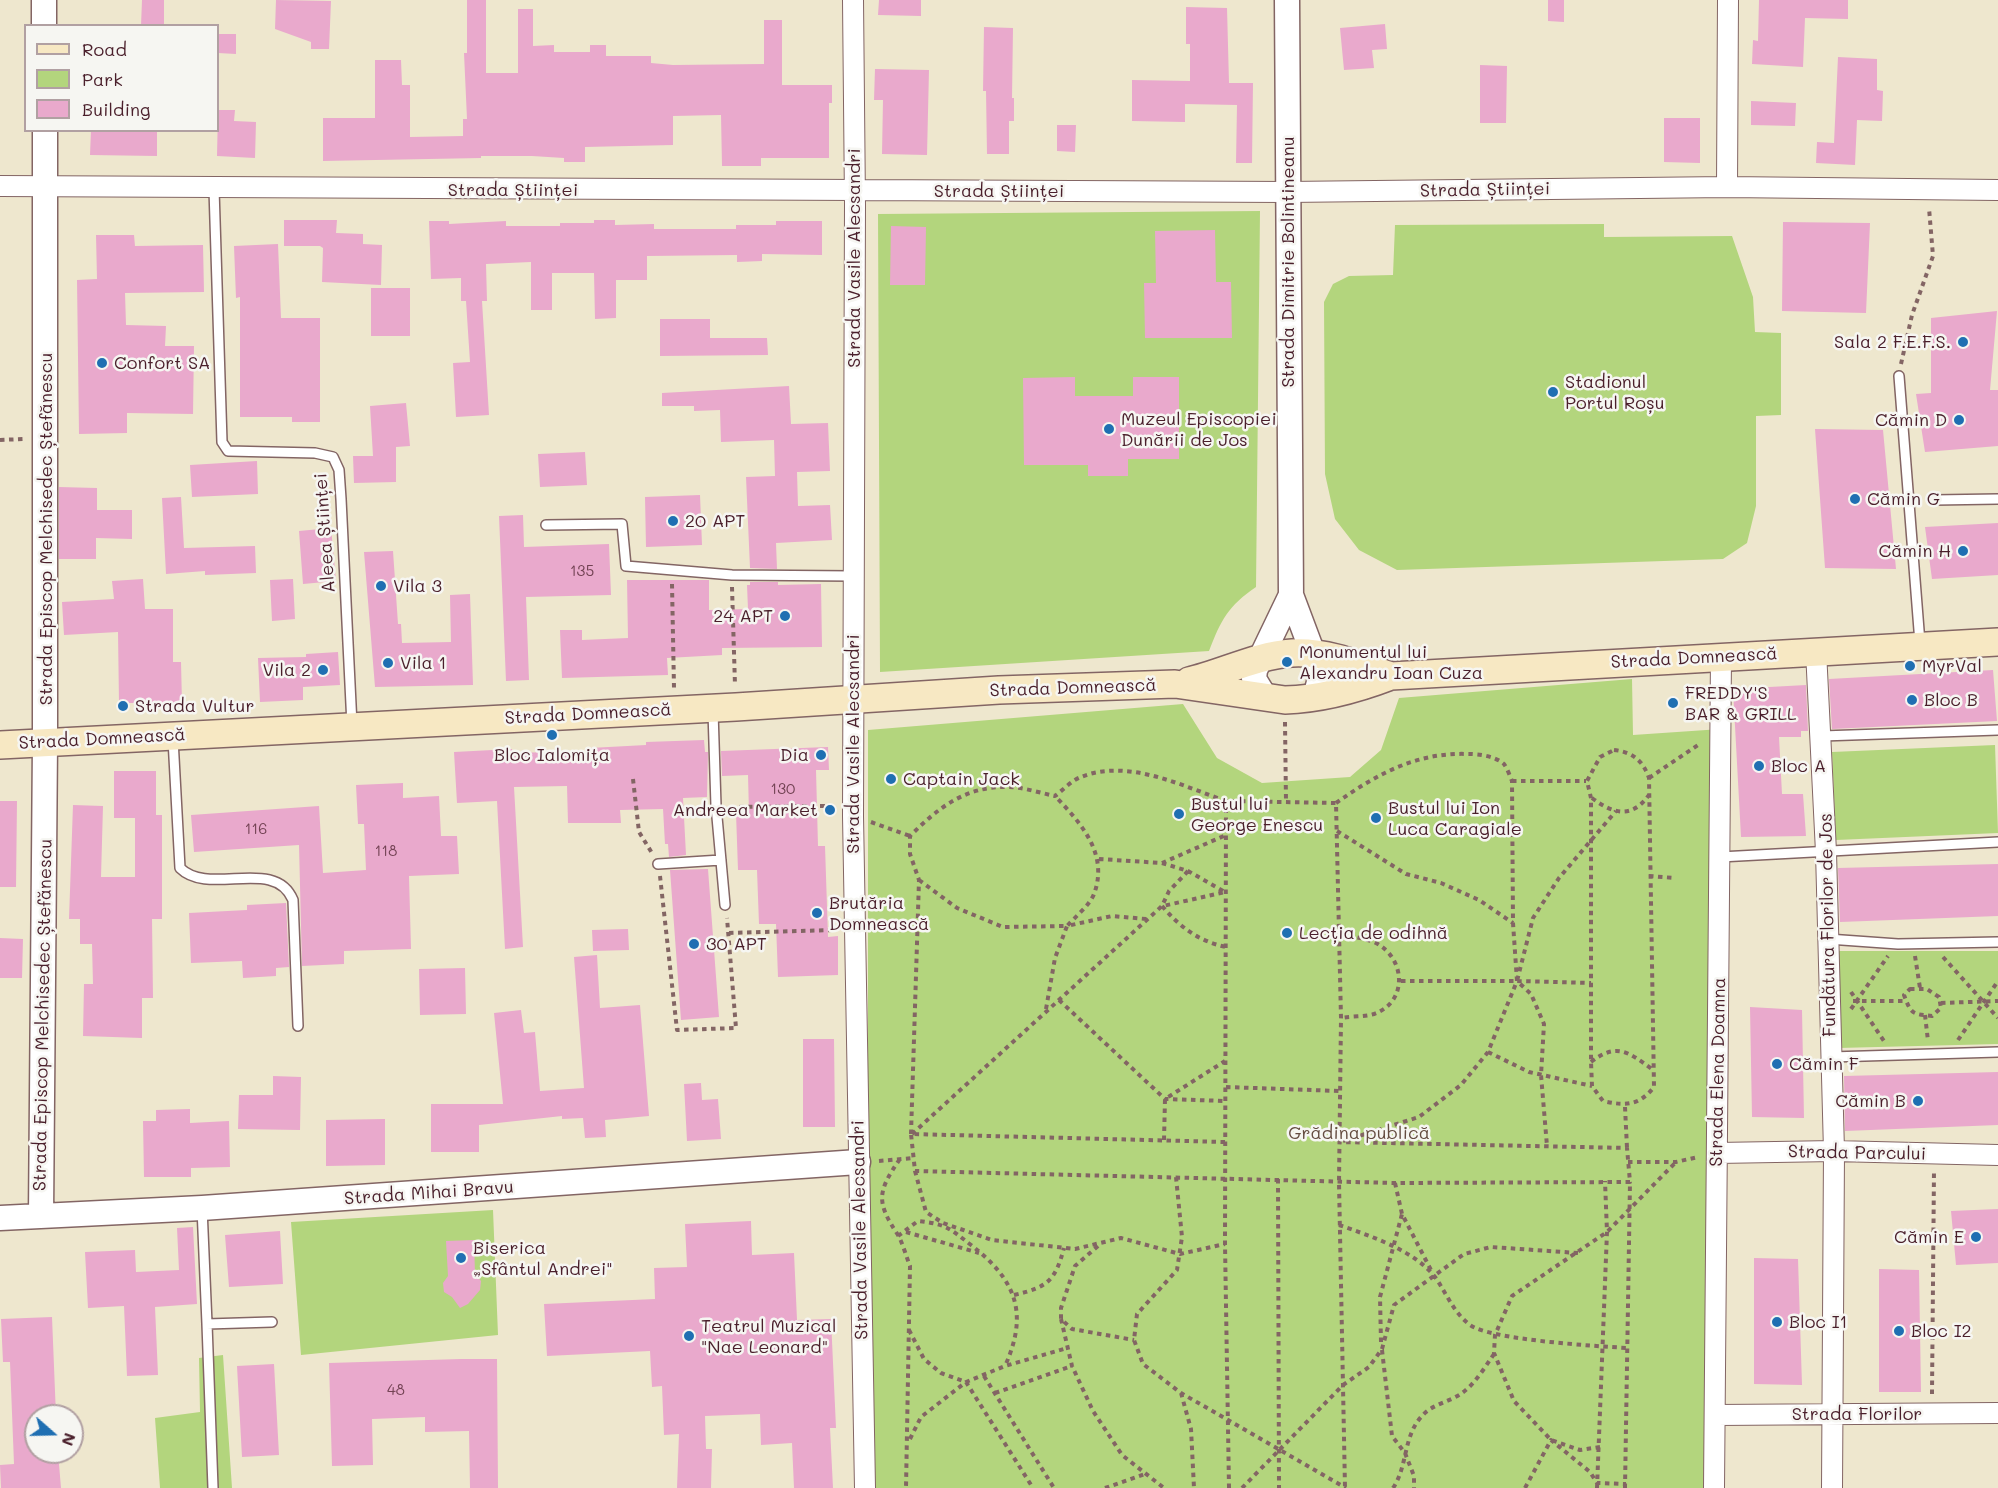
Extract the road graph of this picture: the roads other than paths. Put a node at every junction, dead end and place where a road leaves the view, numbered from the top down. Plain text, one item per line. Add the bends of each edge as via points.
1 (44, 0) edge
2 (853, 0) edge
3 (1287, 0) edge
4 (1728, 0) edge
5 (44, 24) edge
6 (45, 132) edge
7 (0, 186) edge
8 (45, 187) junction
9 (1726, 187) junction
10 (214, 189) junction
11 (1998, 190) edge
12 (855, 191) junction
13 (1287, 192) junction
14 (1899, 376) road end
15 (1998, 499) edge
16 (1934, 500) dead end
17 (546, 525) dead end
18 (852, 576) junction
19 (1291, 595) junction
20 (1998, 642) edge
21 (1920, 645) junction
22 (1816, 651) junction
23 (1314, 653) junction
24 (1721, 657) junction
25 (1262, 660) junction
26 (1391, 676) junction
27 (1175, 684) junction
28 (1315, 697) junction
29 (853, 698) junction
30 (1275, 698) junction
31 (724, 708) junction
32 (352, 726) junction
33 (1998, 730) edge
34 (173, 735) junction
35 (1822, 736) junction
36 (45, 742) junction
37 (0, 744) edge
38 (1998, 842) edge
39 (1826, 852) junction
40 (1720, 857) junction
41 (721, 860) junction
42 (658, 864) road end
43 (725, 905) road end
44 (1828, 939) junction
45 (1998, 942) edge
46 (298, 1026) dead end
47 (1998, 1052) edge
48 (1831, 1057) junction
49 (1834, 1151) junction
50 (1717, 1153) junction
51 (1998, 1155) edge
52 (858, 1162) junction
53 (202, 1208) junction
54 (41, 1216) junction
55 (0, 1218) edge
56 (272, 1322) dead end
57 (207, 1324) junction
58 (1998, 1413) edge
59 (1832, 1415) junction
60 (1716, 1416) junction
61 (213, 1488) edge
62 (865, 1488) edge
63 (1714, 1488) edge
64 (1832, 1488) edge

1 - 5 street
2 - 12 street, Strada Vasile Alecsandri
3 - 13 street, Strada Dimitrie Bolintineanu
4 - 9 street
6 - 8 street, Strada Episcop Melchisedec Ștefănescu
7 - 8 street, Strada Științei
8 - 10 street, Strada Științei
8 - 36 street, Strada Episcop Melchisedec Ștefănescu
9 - 11 street, Strada Științei
9 - 13 street, Strada Științei
10 - 12 street, Strada Științei
10 - 32 lane, Aleea Științei via 222,442 228,451 333,457 339,470
12 - 13 street, Strada Științei
12 - 18 street, Strada Vasile Alecsandri
13 - 19 street, Strada Dimitrie Bolintineanu
14 - 21 lane
15 - 16 lane
17 - 18 lane via 622,524 626,566 672,572
18 - 29 street, Strada Vasile Alecsandri
19 - 23 street, Strada Dimitrie Bolintineanu
19 - 25 street, Strada Dimitrie Bolintineanu
20 - 21 main road, Strada Domnească
21 - 22 main road, Strada Domnească
22 - 24 main road, Strada Domnească
22 - 35 street, Fundătura Florilor de Jos
23 - 25 main road, Strada Domnească via 1291,653
23 - 26 main road, Strada Domnească
23 - 28 street, Strada Dimitrie Bolintineanu via 1321,675
24 - 26 main road, Strada Domnească
24 - 40 street, Strada Elena Doamna
25 - 27 main road, Strada Domnească
25 - 30 street, Strada Dimitrie Bolintineanu via 1254,680
26 - 28 main road, Strada Domnească
27 - 29 main road, Strada Domnească
27 - 30 main road, Strada Domnească
28 - 30 main road, Strada Domnească
29 - 31 main road, Strada Domnească
29 - 52 street, Strada Vasile Alecsandri
31 - 32 main road, Strada Domnească
31 - 41 lane via 716,806
32 - 34 main road, Strada Domnească
33 - 35 lane
34 - 36 main road, Strada Domnească
34 - 46 lane via 180,868 198,878 269,879 288,889 293,900
35 - 39 street, Fundătura Florilor de Jos
36 - 37 main road, Strada Domnească
36 - 54 street, Strada Episcop Melchisedec Ștefănescu
38 - 39 lane
39 - 40 lane
39 - 44 street, Fundătura Florilor de Jos
40 - 50 street, Strada Elena Doamna
41 - 42 lane
41 - 43 lane
44 - 45 lane via 1898,944
44 - 48 street, Fundătura Florilor de Jos
47 - 48 lane
48 - 49 street, Fundătura Florilor de Jos
49 - 50 street, Strada Parcului
49 - 51 street, Strada Parcului
49 - 59 street, Fundătura Florilor de Jos
50 - 60 street, Strada Elena Doamna
52 - 53 street, Strada Mihai Bravu
52 - 62 street, Strada Vasile Alecsandri
53 - 54 street, Strada Mihai Bravu
53 - 57 lane
54 - 55 street, Strada Mihai Bravu
56 - 57 lane
57 - 61 lane
58 - 59 street, Strada Florilor
59 - 60 street, Strada Florilor
59 - 64 street, Fundătura Florilor de Jos
60 - 63 street, Strada Elena Doamna

